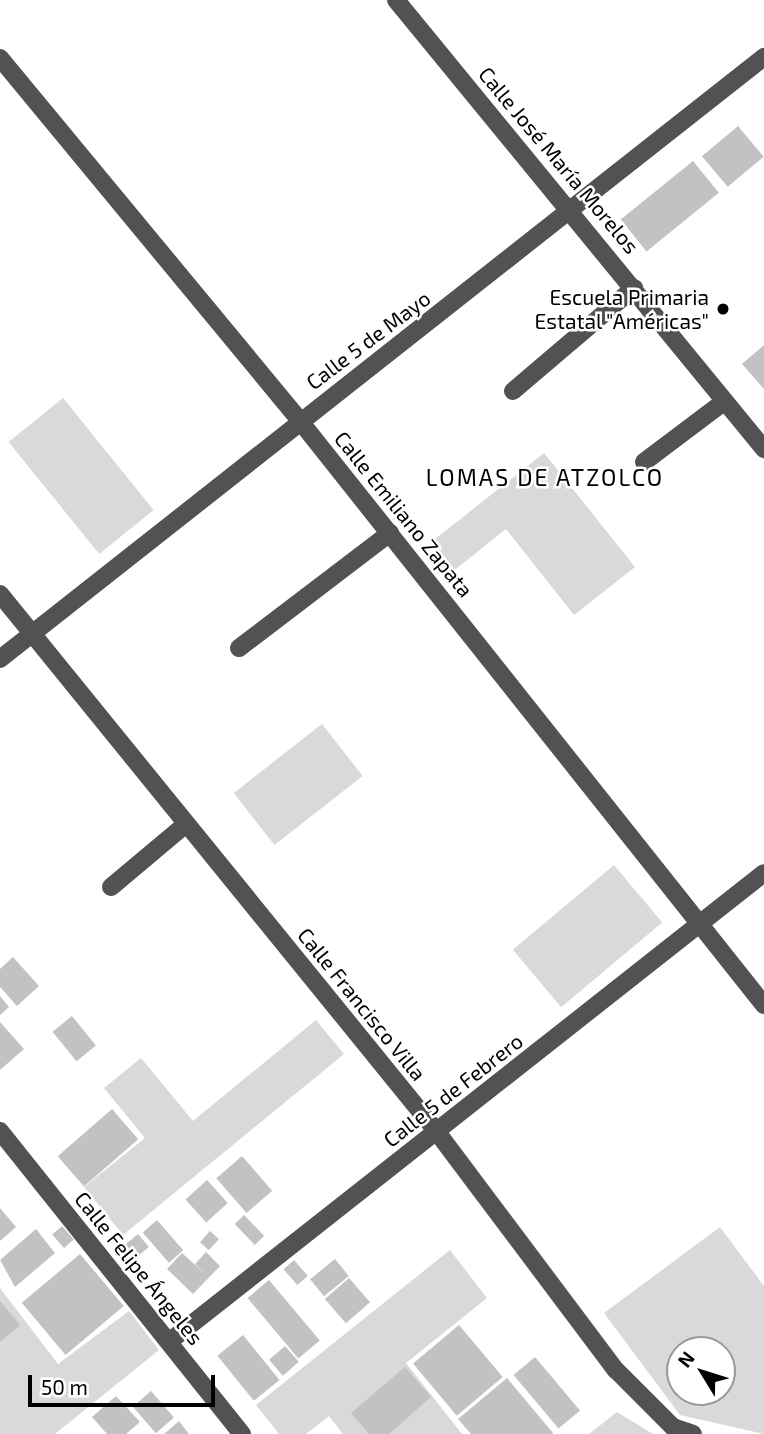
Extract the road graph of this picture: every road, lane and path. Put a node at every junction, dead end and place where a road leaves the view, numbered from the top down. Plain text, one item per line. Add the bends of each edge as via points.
1 (396, 0) edge
2 (764, 57) edge
3 (0, 58) edge
4 (573, 213) junction
5 (634, 288) junction
6 (513, 391) dead end
7 (725, 401) junction
8 (300, 421) junction
9 (764, 449) edge
10 (643, 462) dead end
11 (390, 533) junction
12 (0, 594) edge
13 (32, 634) junction
14 (239, 648) dead end
15 (0, 659) edge
16 (185, 825) junction
17 (764, 873) edge
18 (111, 887) dead end
19 (702, 922) junction
20 (764, 1005) edge
21 (0, 1131) edge
22 (437, 1132) junction
23 (170, 1341) junction
24 (242, 1434) edge
25 (693, 1434) edge

1 - 4 street, Calle José María Morelos
2 - 4 street, Calle 5 de Mayo
3 - 8 street, Calle Emiliano Zapata
4 - 5 street, Calle José María Morelos
4 - 8 street, Calle 5 de Mayo
5 - 6 street
5 - 7 street, Calle José María Morelos
7 - 9 street, Calle José María Morelos
7 - 10 street
8 - 11 street, Calle Emiliano Zapata
8 - 13 street, Calle 5 de Mayo
11 - 14 street
11 - 19 street, Calle Emiliano Zapata
12 - 13 street, Calle Francisco Villa
13 - 15 street, Calle 5 de Mayo
13 - 16 street, Calle Francisco Villa
16 - 18 street
16 - 22 street, Calle Francisco Villa
17 - 19 street, Calle 5 de Febrero
19 - 20 street, Calle Emiliano Zapata
19 - 22 street, Calle 5 de Febrero
21 - 23 street, Calle Felipe Ángeles
22 - 23 street, Calle 5 de Febrero
22 - 25 street, Calle Francisco Villa via 616,1370 673,1427
23 - 24 street, Calle Felipe Ángeles

